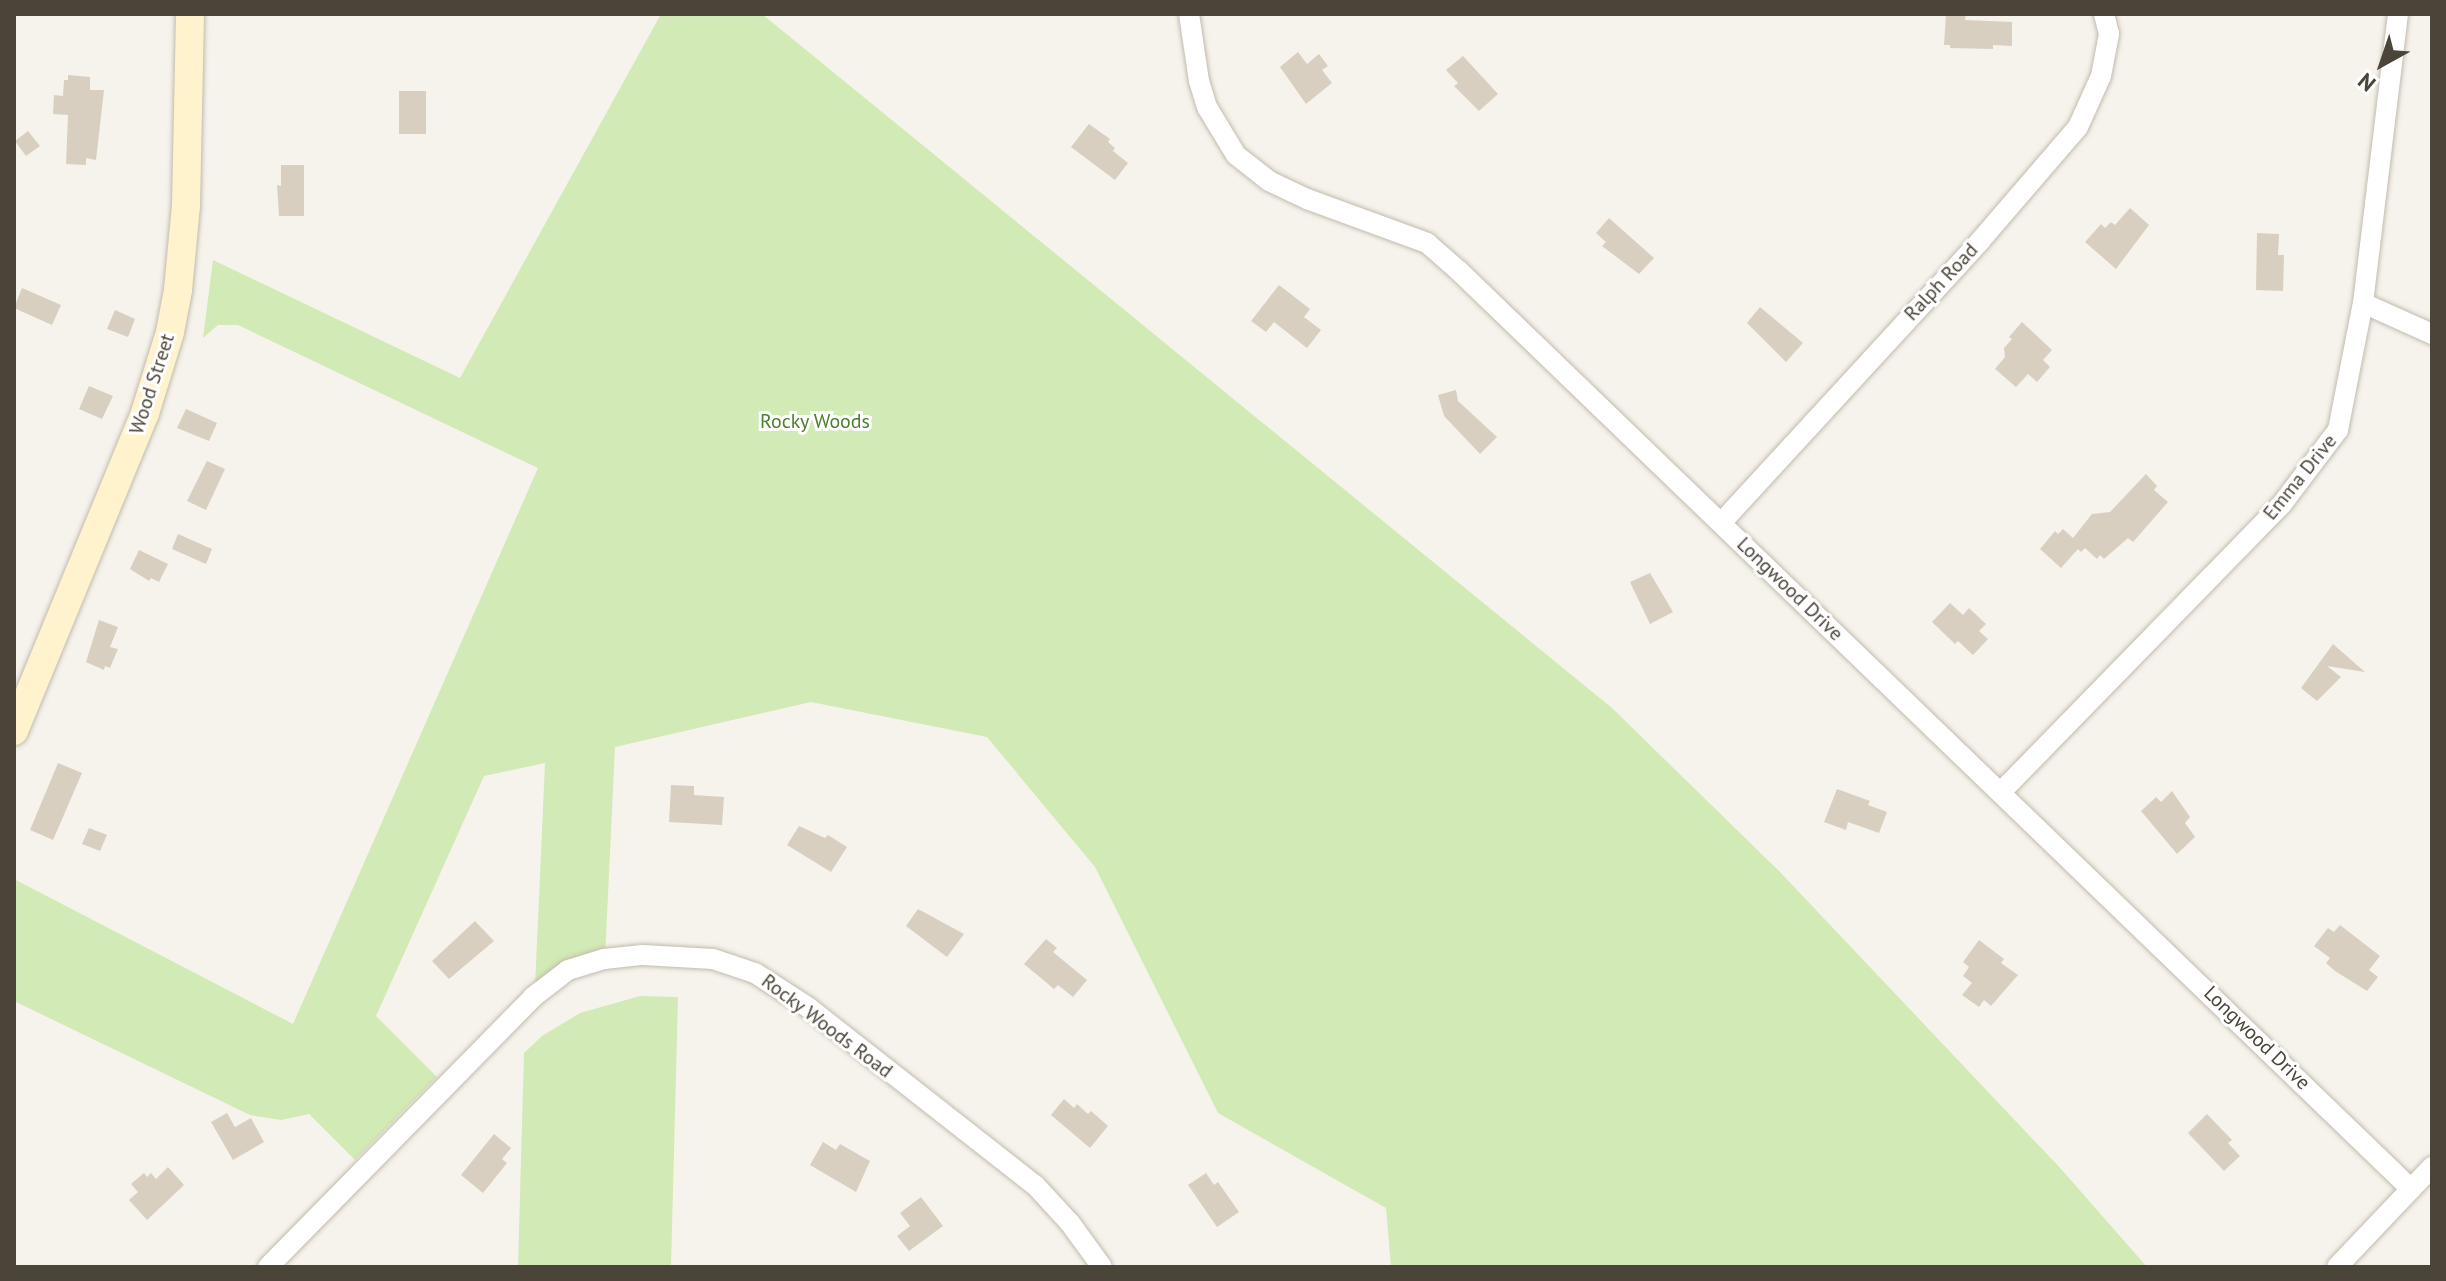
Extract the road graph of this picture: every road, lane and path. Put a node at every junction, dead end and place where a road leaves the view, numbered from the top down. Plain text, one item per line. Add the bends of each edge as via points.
1 (190, 14) edge
2 (1189, 14) edge
3 (2104, 14) edge
4 (2398, 14) edge
5 (2363, 303) junction
6 (2432, 334) edge
7 (1721, 523) junction
8 (14, 731) edge
9 (2001, 792) junction
10 (2432, 1167) edge
11 (2411, 1189) junction
12 (268, 1267) edge
13 (1102, 1267) edge
14 (2337, 1267) edge

1 - 8 main road, Wood Street via 186,206 170,332 145,413
2 - 7 street, Longwood Drive via 1207,107 1236,155 1269,181 1307,199 1427,243
3 - 7 street, Ralph Road via 2109,34 2101,76 2078,127
4 - 5 street, Emma Drive
5 - 6 street
5 - 9 street, Emma Drive via 2338,430 2282,504
7 - 9 street, Longwood Drive
9 - 11 street, Longwood Drive
10 - 11 street
11 - 14 street
12 - 13 street, Rocky Woods Road via 533,997 568,970 643,955 713,959 755,973 809,1008 1035,1185

